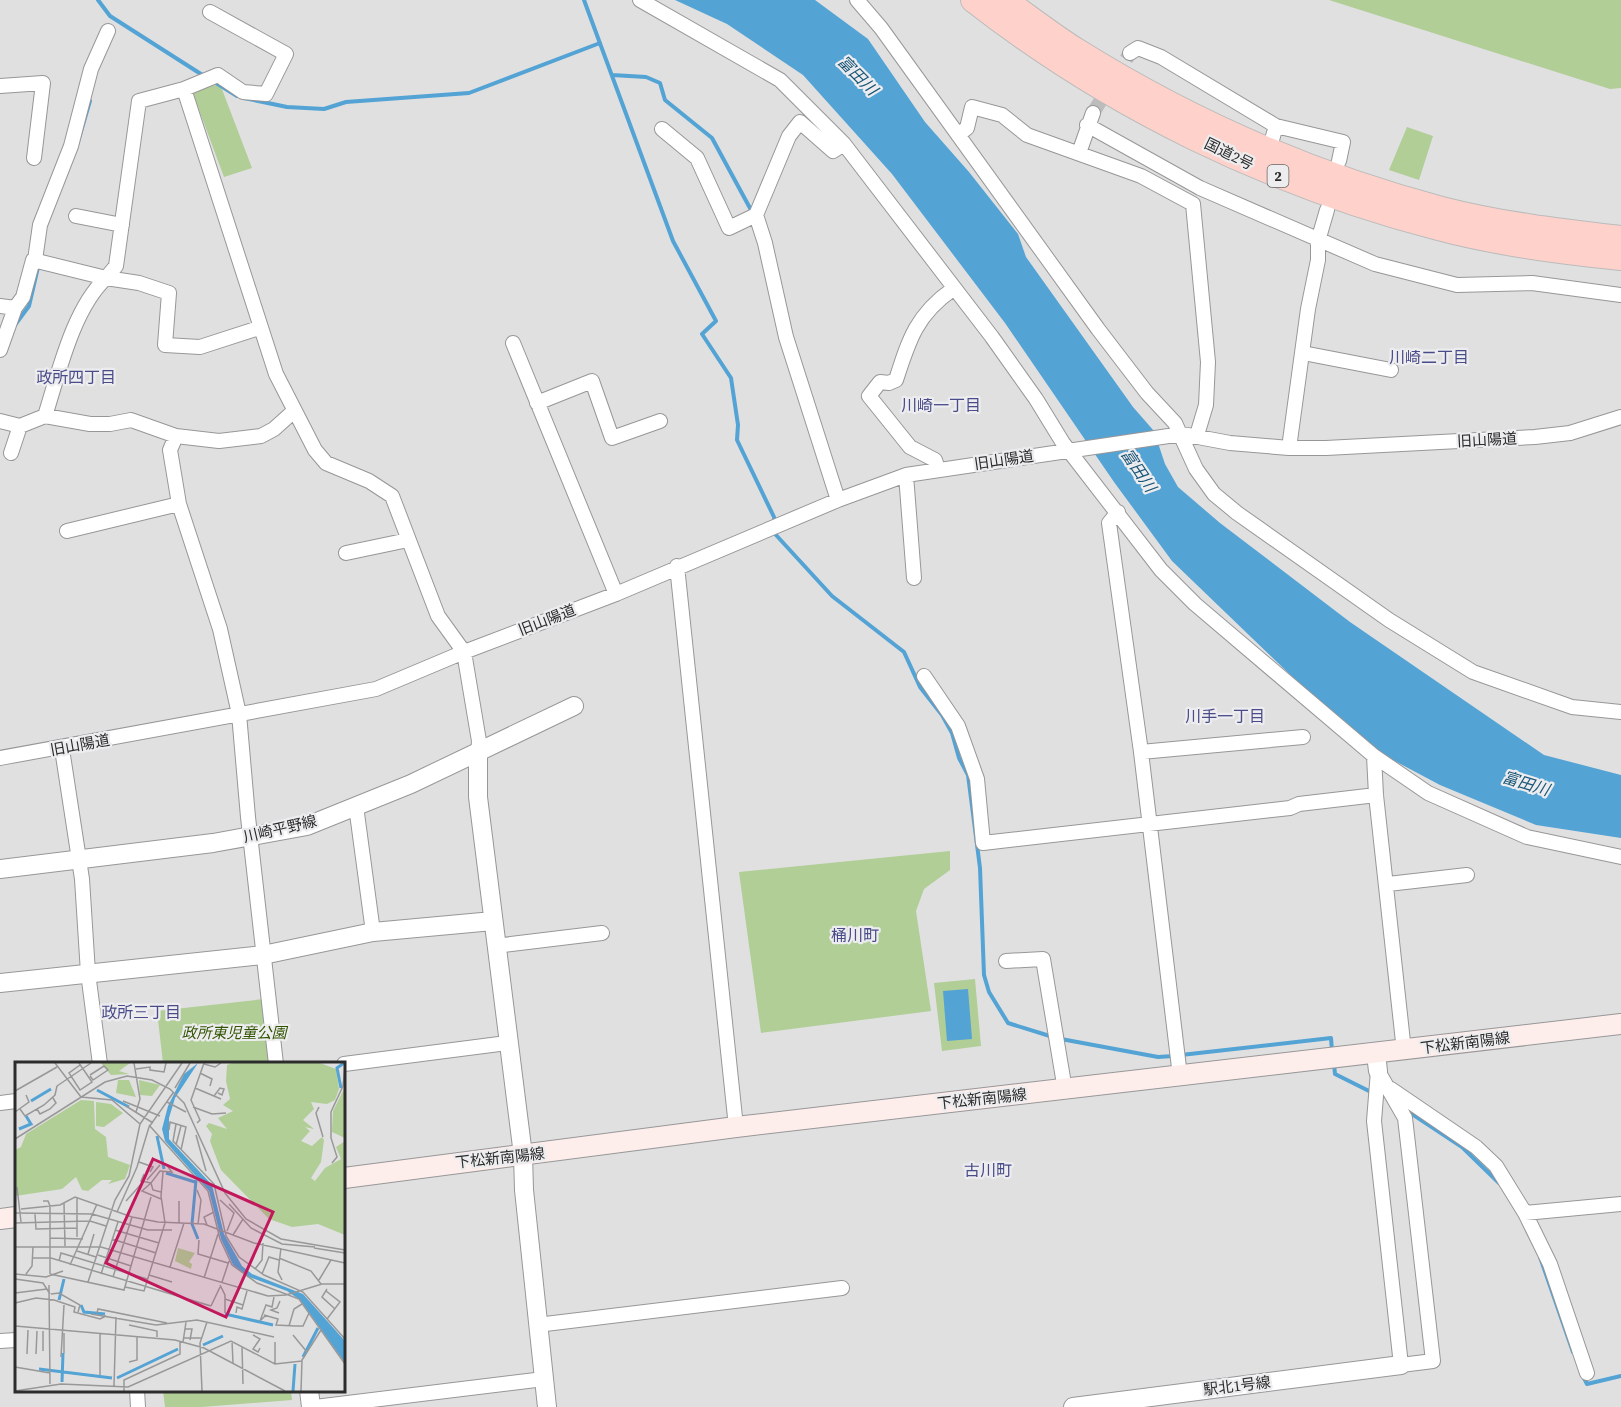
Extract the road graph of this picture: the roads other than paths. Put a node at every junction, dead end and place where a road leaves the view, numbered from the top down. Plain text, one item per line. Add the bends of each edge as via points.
1 (640, 0) edge
2 (857, 0) edge
3 (973, 0) edge
4 (1005, 0) edge
5 (210, 12) dead end
6 (108, 31) dead end
7 (1130, 53) dead end
8 (0, 86) edge
9 (184, 90) junction
10 (1276, 126) junction
11 (663, 129) dead end
12 (958, 135) junction
13 (844, 144) junction
14 (1269, 150) junction
15 (1079, 153) junction
16 (34, 158) dead end
17 (1338, 160) dead end
18 (1327, 210) dead end
19 (756, 215) junction
20 (76, 216) dead end
21 (122, 225) junction
22 (1621, 238) edge
23 (1318, 241) junction
24 (1621, 258) edge
25 (35, 261) junction
26 (106, 278) junction
27 (953, 289) junction
28 (1621, 295) edge
29 (0, 306) edge
30 (15, 308) junction
31 (259, 328) junction
32 (513, 343) dead end
33 (0, 350) edge
34 (1303, 353) junction
35 (1391, 370) dead end
36 (537, 403) junction
37 (294, 411) junction
38 (45, 416) junction
39 (1621, 417) edge
40 (0, 421) edge
41 (660, 421) dead end
42 (20, 426) junction
43 (1177, 435) junction
44 (1197, 435) junction
45 (176, 436) junction
46 (1289, 448) junction
47 (1069, 450) junction
48 (11, 453) dead end
49 (938, 470) junction
50 (906, 475) junction
51 (838, 500) junction
52 (179, 504) junction
53 (1118, 513) junction
54 (67, 531) dead end
55 (408, 540) junction
56 (346, 553) dead end
57 (677, 566) junction
58 (914, 578) dead end
59 (616, 594) junction
60 (464, 652) junction
61 (924, 676) dead end
62 (574, 706) dead end
63 (1621, 712) edge
64 (239, 714) junction
65 (1303, 737) dead end
66 (62, 749) junction
67 (1141, 752) junction
68 (478, 753) junction
69 (1374, 756) junction
70 (0, 758) edge
71 (1376, 795) junction
72 (356, 806) junction
73 (1148, 822) junction
74 (251, 837) junction
75 (1621, 857) edge
76 (80, 861) junction
77 (0, 869) edge
78 (1467, 875) dead end
79 (1388, 884) junction
80 (493, 921) junction
81 (373, 933) junction
82 (602, 933) dead end
83 (495, 946) junction
84 (263, 955) junction
85 (1006, 961) dead end
86 (88, 973) junction
87 (0, 983) edge
88 (1621, 1024) edge
89 (507, 1043) junction
90 (1404, 1051) junction
91 (100, 1062) edge
92 (276, 1062) edge
93 (1377, 1063) junction
94 (345, 1064) edge
95 (1179, 1076) junction
96 (1389, 1088) junction
97 (1065, 1090) junction
98 (15, 1101) edge
99 (0, 1103) edge
100 (736, 1127) junction
101 (523, 1155) junction
102 (345, 1178) edge
103 (1621, 1204) edge
104 (1525, 1213) junction
105 (15, 1217) edge
106 (0, 1219) edge
107 (842, 1288) dead end
108 (537, 1325) junction
109 (15, 1340) edge
110 (0, 1341) edge
111 (1401, 1365) junction
112 (1587, 1373) dead end
113 (544, 1379) junction
114 (136, 1392) edge
115 (309, 1392) edge
116 (138, 1407) edge
117 (313, 1407) edge
118 (547, 1407) edge
119 (1073, 1407) edge

1 - 13 street via 780,80
2 - 12 street
3 - 24 highway, 国道2号 / 2 via 1068,69 1157,120 1262,170 1439,229
4 - 14 highway, 国道2号 / 2 via 1075,49 1163,101
5 - 9 street via 286,54 266,93 243,92 218,75
6 - 25 street via 91,69 71,146 40,225
7 - 10 street via 1138,48 1161,57
8 - 16 street via 43,83
9 - 21 street via 140,101
9 - 31 street
10 - 14 street
10 - 17 street via 1343,142
11 - 19 street via 697,158 729,228
12 - 15 street via 967,128 972,106 1002,116 1027,135
12 - 43 street
13 - 19 street via 833,150 800,122 789,136
13 - 27 street
14 - 22 highway, 国道2号 / 2 via 1359,184 1443,209
15 - 23 street via 1090,119 1200,188
15 - 44 street via 1141,176 1193,204 1208,362 1206,405
18 - 23 street
19 - 51 street via 786,337
20 - 21 street
21 - 26 street via 116,266
23 - 28 street via 1375,264 1457,285 1532,282
23 - 34 street
25 - 26 street
25 - 30 street via 23,297
26 - 31 street via 169,293 165,345 201,347
26 - 38 street via 92,292 67,349
27 - 47 street via 999,346
27 - 49 street via 935,301 912,331 896,380 880,382 869,396 910,447 935,460
29 - 30 street
30 - 33 street
31 - 37 street
32 - 36 street
34 - 35 street
34 - 46 street
36 - 41 street via 592,381 612,438
36 - 59 street
37 - 45 street via 261,436 219,441
37 - 55 street via 326,463 392,496
38 - 42 street
38 - 45 street via 90,424 131,420
39 - 46 street, 旧山陽道 via 1570,433 1535,437
40 - 42 street
42 - 48 street
43 - 44 street, 旧山陽道
43 - 47 street, 旧山陽道
43 - 63 street via 1214,494 1389,620 1473,672 1572,707
44 - 46 street, 旧山陽道 via 1230,443
45 - 52 street via 170,450
47 - 49 street, 旧山陽道
47 - 53 street
49 - 50 street, 旧山陽道
50 - 51 street, 旧山陽道
50 - 58 street
51 - 57 street, 旧山陽道
52 - 54 street
52 - 64 street via 220,629
53 - 67 street via 1109,523
53 - 69 street via 1161,570 1195,604
55 - 56 street
55 - 60 street via 438,616
57 - 59 street, 旧山陽道
57 - 100 street
59 - 60 street, 旧山陽道
60 - 64 street, 旧山陽道 via 376,689
60 - 68 street
61 - 73 street via 958,726 977,779 983,843
62 - 68 street, 川崎平野線
64 - 66 street, 旧山陽道
64 - 74 street
65 - 67 street
66 - 70 street, 旧山陽道
66 - 76 street
67 - 73 street
68 - 72 street, 川崎平野線
68 - 80 street via 478,797
69 - 71 street
69 - 75 street via 1428,793 1527,837
71 - 73 street
71 - 79 street
72 - 74 street, 川崎平野線 via 307,826
72 - 81 street
73 - 95 street
74 - 76 street, 川崎平野線
74 - 84 street
76 - 77 street, 川崎平野線
76 - 86 street
78 - 79 street
79 - 90 street
80 - 81 street
80 - 83 street
81 - 84 street
82 - 83 street
83 - 89 street
84 - 86 street
84 - 92 street
85 - 97 street via 1043,959
86 - 87 street
86 - 91 street
88 - 90 main road, 下松新南陽線
89 - 94 street
89 - 101 street
90 - 93 main road, 下松新南陽線
93 - 95 main road, 下松新南陽線
93 - 96 street
93 - 111 street via 1374,1121
95 - 97 main road, 下松新南陽線
96 - 104 street via 1476,1147 1496,1166
96 - 111 street via 1405,1118 1434,1360
97 - 100 main road, 下松新南陽線
98 - 99 street
100 - 101 main road, 下松新南陽線
101 - 102 main road, 下松新南陽線
101 - 108 street
103 - 104 street
104 - 112 street via 1550,1264
105 - 106 main road
107 - 108 street
108 - 113 street
109 - 110 street
111 - 119 street, 駅北1号線
113 - 117 street
113 - 118 street
114 - 116 street
115 - 117 street

